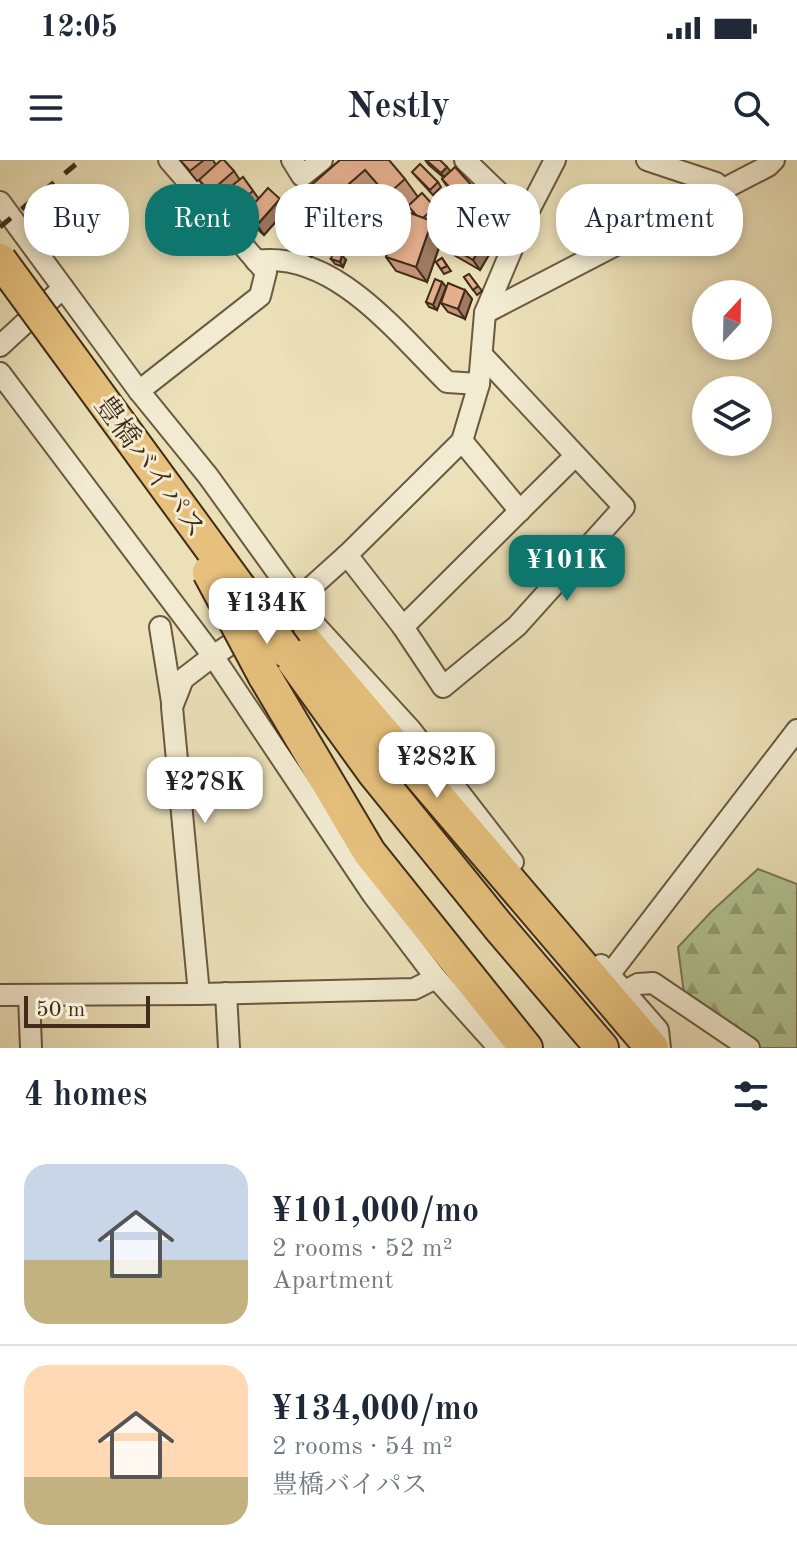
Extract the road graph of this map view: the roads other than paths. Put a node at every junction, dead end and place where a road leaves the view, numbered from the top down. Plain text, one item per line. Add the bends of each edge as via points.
1 (292, 160) edge
2 (322, 160) edge
3 (465, 160) edge
4 (555, 160) edge
5 (647, 160) edge
6 (774, 160) edge
7 (175, 162) edge
8 (490, 184) edge
9 (717, 184) edge
10 (734, 184) edge
11 (540, 189) edge
12 (0, 202) edge
13 (509, 256) edge
14 (595, 256) edge
15 (0, 260) edge
16 (256, 261) junction
17 (63, 288) junction
18 (485, 313) junction
19 (0, 346) edge
20 (483, 356) junction
21 (0, 373) edge
22 (479, 384) junction
23 (139, 391) junction
24 (111, 411) junction
25 (462, 441) junction
26 (575, 456) junction
27 (520, 511) junction
28 (186, 515) junction
29 (347, 555) junction
30 (297, 600) junction
31 (160, 627) dead end
32 (403, 627) junction
33 (296, 646) junction
34 (213, 656) junction
35 (172, 707) junction
36 (797, 730) edge
37 (609, 975) junction
38 (436, 978) junction
39 (625, 991) junction
40 (226, 993) junction
41 (199, 994) junction
42 (0, 995) edge
43 (29, 995) junction
44 (31, 1048) edge
45 (229, 1048) edge
46 (499, 1048) edge
47 (526, 1048) edge
48 (602, 1048) edge
49 (652, 1048) edge
50 (660, 1048) edge
51 (749, 1048) edge

1 - 2 street via 302,176
3 - 8 street
4 - 11 street
5 - 9 street
6 - 10 street
7 - 16 street
12 - 17 street
13 - 18 street
14 - 18 street
15 - 24 highway, 豊橋バイパス, bridge
16 - 22 street via 271,259 324,271 365,301 447,382
16 - 23 street via 266,272 260,296
17 - 19 street
17 - 23 street
18 - 20 street
20 - 22 street
20 - 26 street
21 - 34 street
22 - 25 street
23 - 30 street
24 - 28 highway, 豊橋バイパス, bridge
24 - 33 highway, bridge via 269,602
25 - 27 street
25 - 29 street
26 - 27 street
26 - 32 street via 624,507 517,626 443,687
27 - 32 street
28 - 33 highway, 豊橋バイパス, bridge
28 - 47 highway, bridge via 216,588 369,852
29 - 30 street
29 - 32 street
30 - 34 street
30 - 37 street via 411,730
31 - 35 street
33 - 48 highway, 豊橋バイパス via 374,773
33 - 49 highway
34 - 35 street via 183,679
34 - 38 street via 323,824
35 - 41 street
36 - 37 street
37 - 39 street
38 - 40 street via 414,989
38 - 46 street
39 - 50 street via 658,1030
39 - 51 street via 653,983
40 - 41 street
40 - 45 street
41 - 43 street
42 - 43 street
43 - 44 street

